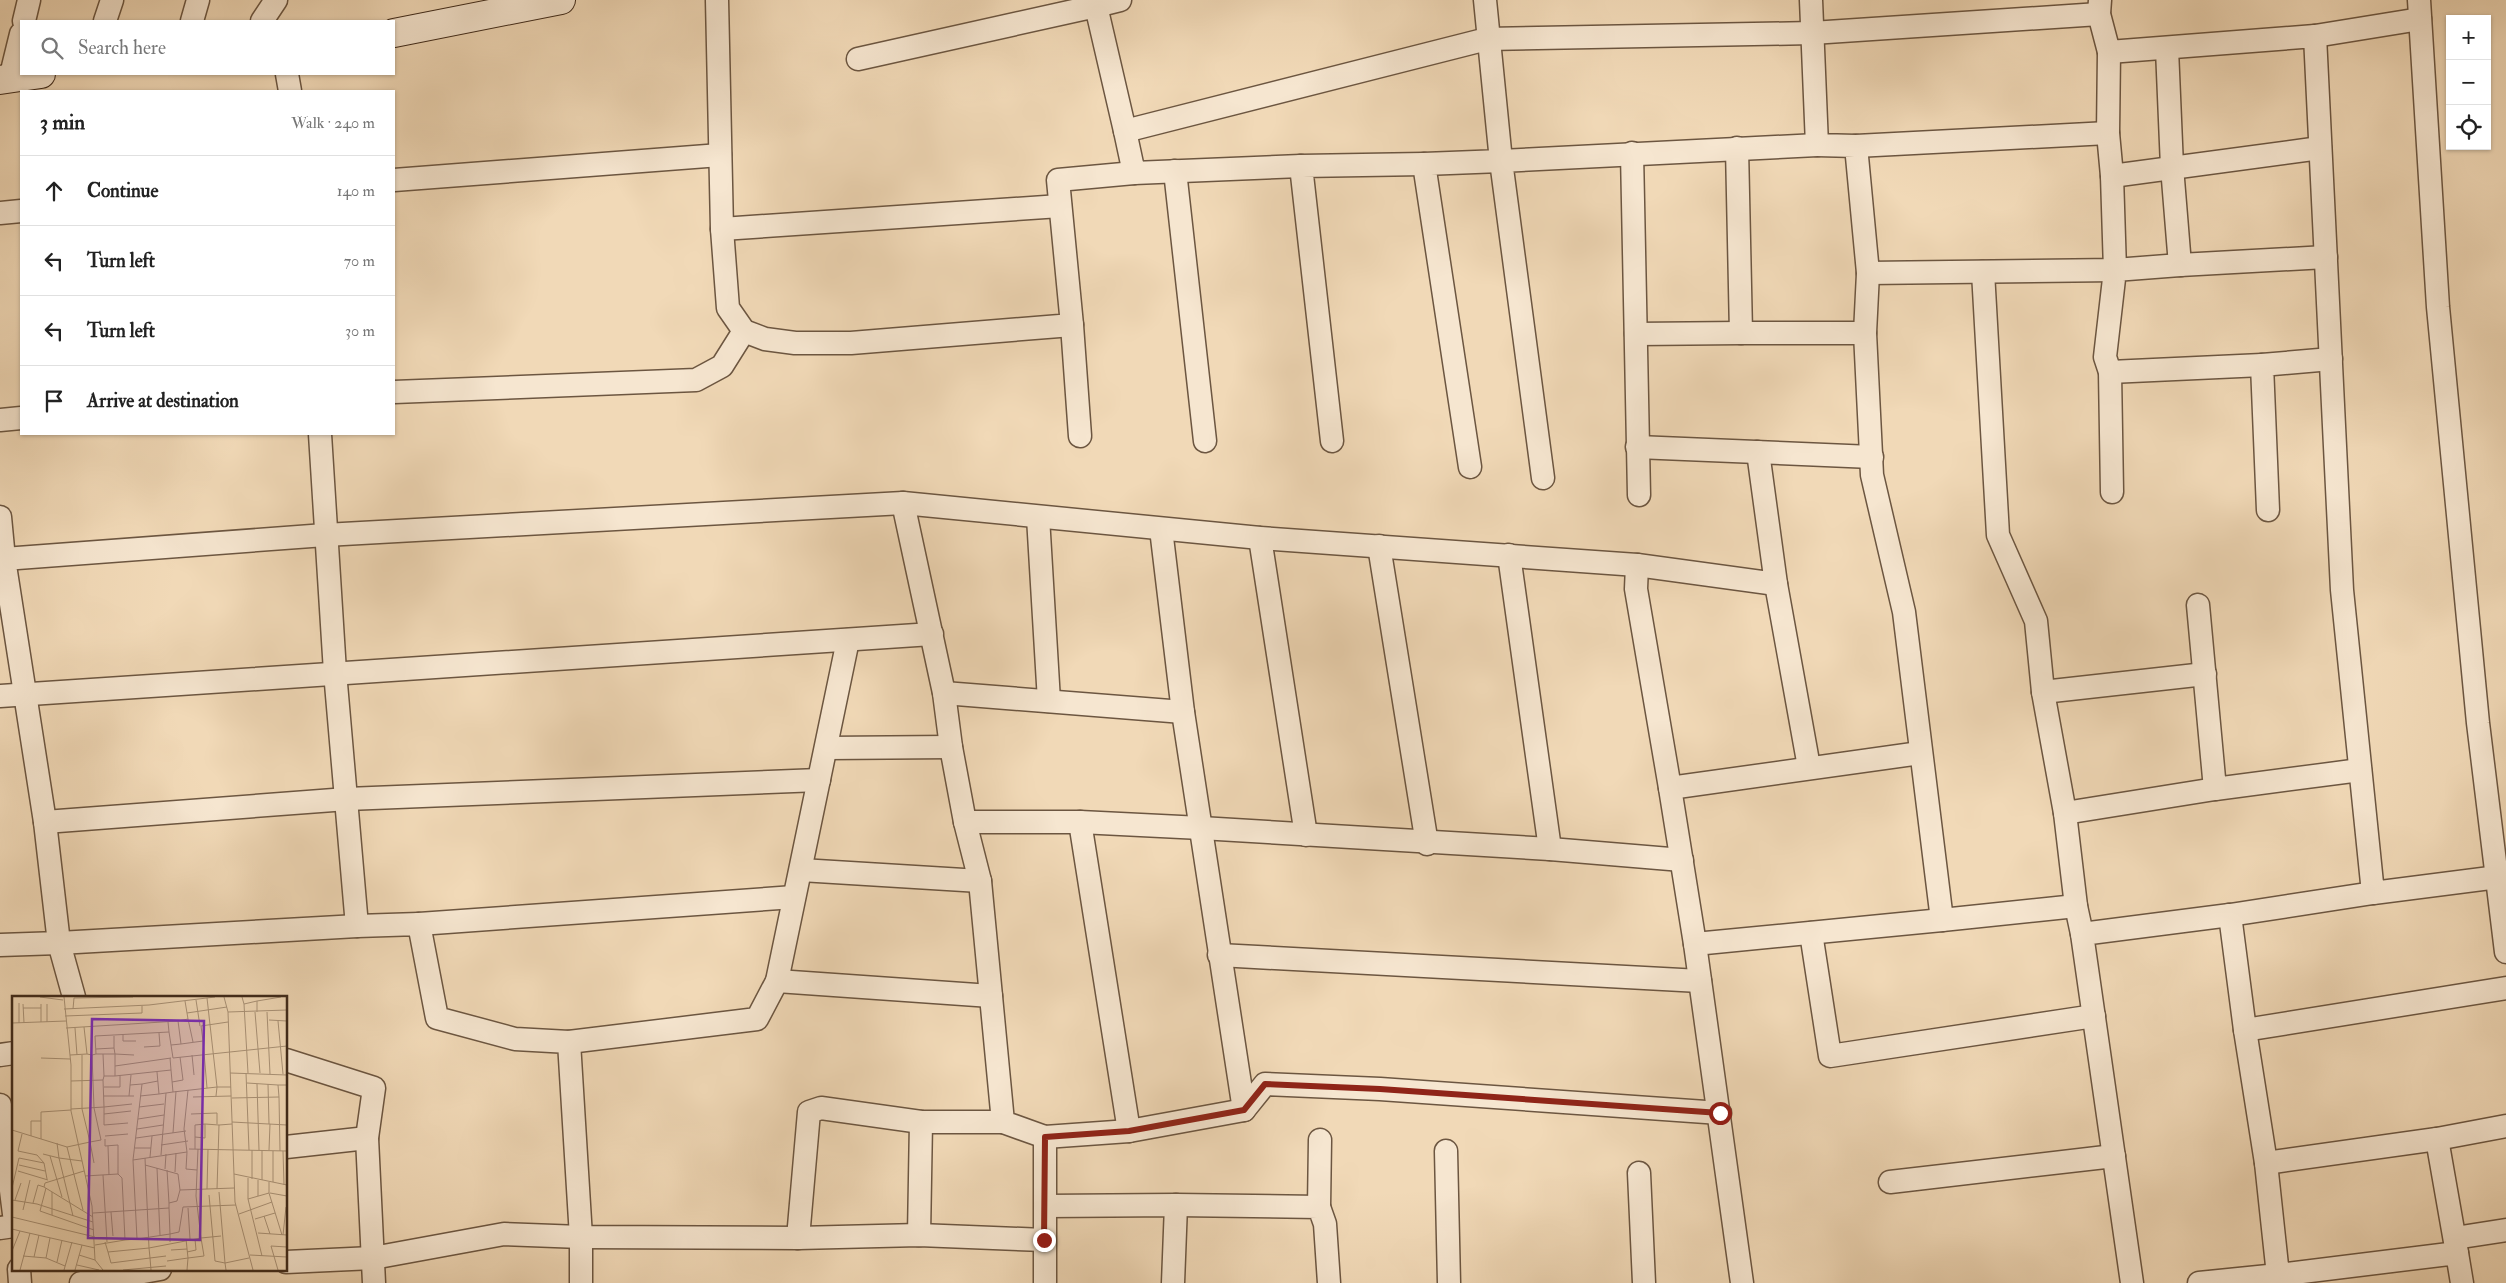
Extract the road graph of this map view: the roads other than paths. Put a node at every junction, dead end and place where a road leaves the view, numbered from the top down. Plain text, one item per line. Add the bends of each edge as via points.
1 (30, 0) edge
2 (112, 0) edge
3 (198, 0) edge
4 (276, 0) edge
5 (561, 0) edge
6 (716, 0) edge
7 (1120, 0) edge
8 (1485, 0) edge
9 (1811, 0) edge
10 (1096, 3) edge
11 (2099, 7) edge
12 (2420, 9) edge
13 (24, 20) edge
14 (105, 20) edge
15 (192, 20) edge
16 (263, 20) edge
17 (395, 33) edge
18 (1812, 33) junction
19 (2315, 36) junction
20 (20, 37) edge
21 (1487, 40) junction
22 (2166, 49) junction
23 (2109, 52) junction
24 (858, 59) dead end
25 (35, 75) edge
26 (287, 75) edge
27 (5, 80) edge
28 (290, 90) edge
29 (1125, 131) junction
30 (2108, 133) junction
31 (1817, 145) junction
32 (1856, 146) junction
33 (1737, 148) junction
34 (2320, 148) junction
35 (1632, 153) junction
36 (720, 155) junction
37 (1501, 161) junction
38 (1424, 164) junction
39 (1301, 166) junction
40 (2172, 167) junction
41 (1175, 171) junction
42 (1134, 173) junction
43 (2112, 176) junction
44 (395, 180) edge
45 (1060, 206) junction
46 (20, 211) edge
47 (0, 213) edge
48 (722, 229) junction
49 (2326, 257) junction
50 (2180, 265) junction
51 (2115, 270) junction
52 (1983, 272) junction
53 (1868, 273) junction
54 (1072, 324) junction
55 (744, 331) junction
56 (1741, 333) junction
57 (1865, 333) junction
58 (1636, 334) junction
59 (2331, 359) junction
60 (2262, 365) junction
61 (2110, 372) junction
62 (395, 392) edge
63 (20, 418) edge
64 (0, 420) edge
65 (320, 435) edge
66 (1080, 436) dead end
67 (1332, 441) dead end
68 (1205, 442) dead end
69 (1636, 447) junction
70 (1758, 452) junction
71 (1872, 457) junction
72 (1470, 467) dead end
73 (1543, 478) dead end
74 (2112, 492) dead end
75 (1639, 495) dead end
76 (903, 503) junction
77 (2268, 510) dead end
78 (0, 517) edge
79 (1038, 517) junction
80 (1161, 529) junction
81 (325, 535) junction
82 (1260, 538) junction
83 (1378, 546) junction
84 (1509, 555) junction
85 (4, 559) junction
86 (1637, 565) junction
87 (1776, 584) junction
88 (2198, 605) dead end
89 (932, 634) junction
90 (848, 640) junction
91 (335, 672) junction
92 (2205, 674) junction
93 (2043, 692) junction
94 (25, 693) junction
95 (944, 693) junction
96 (0, 696) edge
97 (1049, 701) junction
98 (1183, 712) junction
99 (950, 747) junction
100 (827, 748) junction
101 (1920, 753) junction
102 (1809, 767) junction
103 (2360, 770) junction
104 (819, 780) junction
105 (1670, 788) junction
106 (2215, 789) junction
107 (348, 799) junction
108 (2065, 813) junction
109 (45, 822) junction
110 (965, 822) junction
111 (1080, 822) junction
112 (1201, 828) junction
113 (1306, 836) junction
114 (1427, 844) junction
115 (1550, 849) junction
116 (1682, 860) junction
117 (801, 870) junction
118 (2498, 877) junction
119 (980, 881) junction
120 (2372, 892) junction
121 (794, 897) junction
122 (2076, 906) junction
123 (2230, 915) junction
124 (1942, 920) junction
125 (419, 924) junction
126 (357, 926) junction
127 (1811, 933) junction
128 (2082, 934) junction
129 (59, 943) junction
130 (1695, 944) junction
131 (0, 945) edge
132 (2506, 952) edge
133 (1220, 955) junction
134 (777, 981) junction
135 (1700, 981) junction
136 (2506, 988) edge
137 (74, 996) edge
138 (991, 996) junction
139 (2094, 1016) junction
140 (2246, 1030) junction
141 (569, 1042) junction
142 (288, 1061) edge
143 (1244, 1110) junction
144 (1720, 1113) junction
145 (1, 1119) edge
146 (921, 1122) junction
147 (1003, 1122) junction
148 (2506, 1126) edge
149 (1129, 1131) junction
150 (1045, 1137) junction
151 (367, 1138) junction
152 (2437, 1139) junction
153 (1320, 1140) dead end
154 (288, 1147) edge
155 (1446, 1151) dead end
156 (2114, 1156) junction
157 (2266, 1163) junction
158 (1640, 1173) dead end
159 (11, 1175) edge
160 (1890, 1182) dead end
161 (12, 1188) edge
162 (1176, 1205) junction
163 (1046, 1206) junction
164 (1319, 1207) junction
165 (2506, 1230) edge
166 (919, 1235) junction
167 (581, 1237) junction
168 (798, 1238) junction
169 (1044, 1240) junction
170 (2456, 1246) junction
171 (373, 1258) junction
172 (288, 1262) edge
173 (19, 1270) edge
174 (154, 1270) edge
175 (2278, 1275) junction
176 (20, 1283) edge
177 (81, 1283) edge
178 (374, 1283) edge
179 (581, 1283) edge
180 (1045, 1283) edge
181 (1173, 1283) edge
182 (1329, 1283) edge
183 (1449, 1283) edge
184 (1644, 1283) edge
185 (1742, 1283) edge
186 (2132, 1283) edge
187 (2199, 1283) edge
188 (2462, 1283) edge

1 - 13 street
2 - 14 street
3 - 15 street
4 - 16 street
5 - 17 street
6 - 36 street
7 - 10 street
8 - 21 street
9 - 18 street
10 - 24 street
10 - 29 street
11 - 18 street
11 - 23 street
12 - 19 street
12 - 118 street via 2438,307 2478,723
18 - 21 street
18 - 31 street
19 - 22 street
19 - 34 street
20 - 27 street
21 - 29 street
21 - 37 street
22 - 23 street
22 - 40 street
23 - 30 street
25 - 27 street
26 - 28 street
29 - 42 street
30 - 32 street
30 - 43 street
31 - 32 street
31 - 33 street
32 - 53 street
33 - 35 street
33 - 56 street
34 - 40 street
34 - 49 street
35 - 37 street
35 - 58 street
36 - 44 street
36 - 48 street
37 - 38 street
37 - 73 street
38 - 39 street
38 - 72 street
39 - 41 street
39 - 67 street
40 - 43 street
40 - 50 street
41 - 42 street
41 - 68 street
42 - 45 street via 1058,180
43 - 51 street
45 - 48 street
45 - 54 street
46 - 47 street
48 - 55 street via 728,308
49 - 50 street
49 - 59 street
50 - 51 street
51 - 52 street
51 - 61 street via 2105,357
52 - 53 street
52 - 93 street via 1998,535 2036,621
53 - 57 street
54 - 55 street via 851,343 795,343 765,339
54 - 66 street
55 - 62 street via 722,366 696,380
56 - 57 street
56 - 58 street
57 - 71 street
58 - 69 street
59 - 60 street
59 - 103 street via 2342,590
60 - 61 street
60 - 77 street
61 - 74 street
63 - 64 street
65 - 81 street
69 - 70 street
69 - 75 street
70 - 71 street
70 - 87 street
71 - 101 street via 1872,475 1904,612
76 - 79 street
76 - 81 street
76 - 89 street
78 - 85 street
79 - 80 street
79 - 97 street
80 - 82 street
80 - 98 street
81 - 85 street
81 - 91 street
82 - 83 street
82 - 113 street
83 - 84 street
83 - 114 street
84 - 86 street
84 - 115 street
85 - 94 street
86 - 87 street
86 - 105 street via 1636,589
87 - 102 street
88 - 92 street
89 - 90 street
89 - 95 street
90 - 91 street
90 - 100 street
91 - 94 street
91 - 107 street
92 - 93 street
92 - 106 street
93 - 108 street
94 - 96 street
94 - 109 street
95 - 97 street
95 - 99 street
97 - 98 street
98 - 112 street
99 - 100 street
99 - 110 street
100 - 104 street
101 - 102 street
101 - 124 street
102 - 105 street
103 - 106 street
103 - 120 street
104 - 107 street
104 - 117 street
105 - 116 street
106 - 108 street
107 - 109 street
107 - 126 street
108 - 122 street
109 - 129 street
110 - 111 street
110 - 119 street
111 - 112 street
111 - 149 street
112 - 113 street
112 - 133 street
113 - 114 street
114 - 115 street
115 - 116 street
116 - 130 street
117 - 119 street
117 - 121 street
118 - 120 street
118 - 132 street
119 - 138 street
120 - 123 street
121 - 125 street
121 - 134 street
122 - 124 street
122 - 128 street
123 - 128 street
123 - 140 street
124 - 127 street
125 - 126 street
125 - 141 street via 437,1018 515,1039
126 - 129 street
127 - 130 street
127 - 139 street via 1830,1056
128 - 139 street
129 - 131 street
129 - 137 street
130 - 135 street
133 - 135 street
133 - 143 street
134 - 138 street
134 - 141 street via 757,1019
135 - 144 street
136 - 140 street
138 - 147 street
139 - 156 street
140 - 157 street
141 - 167 street
142 - 151 street via 374,1088
143 - 144 street via 1265,1084
143 - 149 street
144 - 185 street
145 - 159 street
146 - 147 street
146 - 166 street
146 - 168 street via 821,1108 809,1112
147 - 150 street
148 - 152 street
149 - 150 street
150 - 163 street
151 - 154 street
151 - 171 street
152 - 157 street
152 - 170 street
153 - 164 street
155 - 183 street
156 - 160 street
156 - 186 street
157 - 175 street
158 - 184 street
159 - 161 street
162 - 163 street
162 - 164 street
162 - 181 street
163 - 169 street
164 - 182 street via 1325,1224
165 - 170 street
166 - 168 street
166 - 169 street
167 - 168 street
167 - 171 street via 504,1234
167 - 179 street
169 - 180 street
170 - 175 street
170 - 188 street
171 - 172 street
171 - 178 street
173 - 176 street
174 - 177 street
175 - 187 street

